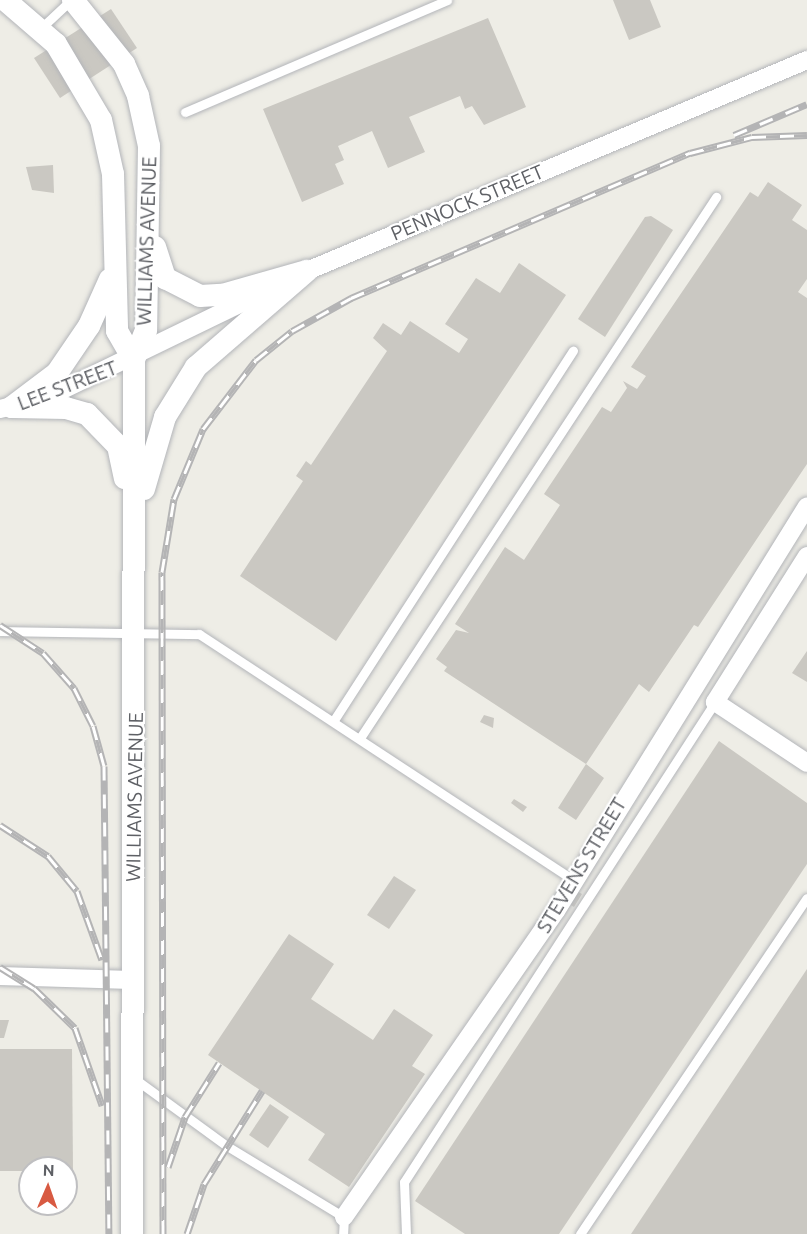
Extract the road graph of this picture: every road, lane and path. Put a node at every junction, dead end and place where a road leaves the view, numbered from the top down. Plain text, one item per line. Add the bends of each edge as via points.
1 (5, 0) edge
2 (72, 0) edge
3 (447, 0) edge
4 (39, 29) junction
5 (805, 65) edge
6 (185, 112) dead end
7 (716, 197) dead end
8 (151, 218) junction
9 (113, 265) junction
10 (307, 271) junction
11 (573, 350) dead end
12 (134, 360) junction
13 (6, 408) edge
14 (807, 506) edge
15 (135, 530) junction
16 (807, 556) edge
17 (136, 630) junction
18 (0, 631) edge
19 (715, 702) junction
20 (334, 720) junction
21 (360, 738) junction
22 (807, 763) edge
23 (573, 880) junction
24 (807, 898) edge
25 (0, 976) edge
26 (131, 980) junction
27 (133, 1077) junction
28 (344, 1226) edge
29 (132, 1234) edge
30 (406, 1234) edge
31 (580, 1234) edge

1 - 4 street, WILLIAMS AVENUE
2 - 4 lane
2 - 8 street, WILLIAMS AVENUE via 106,38 138,96 149,146
3 - 6 lane
4 - 9 street, WILLIAMS AVENUE via 56,44 101,120 113,174
5 - 10 street, PENNOCK STREET
7 - 21 lane
8 - 10 street via 160,272 189,294 222,296
8 - 12 street, WILLIAMS AVENUE via 146,330
9 - 12 street, WILLIAMS AVENUE via 117,331
9 - 13 street via 101,305 74,350 45,385
10 - 12 street, PENNOCK STREET
10 - 15 street via 211,351 186,380 157,436
11 - 20 lane
12 - 13 street, LEE STREET
12 - 15 street, WILLIAMS AVENUE
13 - 15 street via 78,410 106,428 118,446
14 - 23 street, STEVENS STREET
15 - 17 street, WILLIAMS AVENUE
16 - 19 street
17 - 18 lane
17 - 20 lane via 199,634
17 - 26 street, WILLIAMS AVENUE
19 - 22 street
19 - 30 lane via 404,1182
20 - 21 lane
21 - 23 lane
23 - 28 street, STEVENS STREET
24 - 31 lane
25 - 26 street
26 - 27 street, WILLIAMS AVENUE
27 - 28 lane
27 - 29 street, WILLIAMS AVENUE

